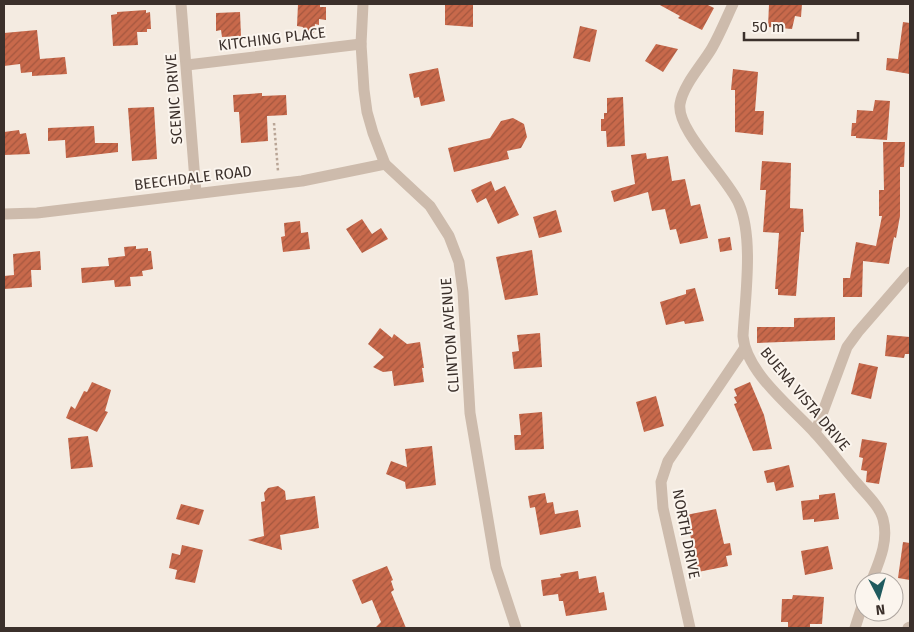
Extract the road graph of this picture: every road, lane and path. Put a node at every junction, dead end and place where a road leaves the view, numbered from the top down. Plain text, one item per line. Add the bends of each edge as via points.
1 (181, 4) edge
2 (363, 4) edge
3 (733, 4) edge
4 (361, 44) junction
5 (187, 65) junction
6 (274, 123) dead end
7 (386, 164) junction
8 (278, 172) dead end
9 (196, 193) junction
10 (4, 214) edge
11 (910, 272) edge
12 (744, 349) junction
13 (816, 433) junction
14 (875, 572) edge
15 (516, 628) edge
16 (690, 628) edge

1 - 5 street, SCENIC DRIVE
2 - 4 street, CLINTON AVENUE
3 - 12 street, BUENA VISTA DRIVE via 680,105 688,132 734,193 745,220
4 - 5 street, KITCHING PLACE
4 - 7 street, CLINTON AVENUE via 367,112
5 - 9 street, SCENIC DRIVE
6 - 8 path
7 - 9 street, BEECHDALE ROAD via 302,181
7 - 15 street, CLINTON AVENUE via 430,206 449,236 459,262 473,433 496,567
9 - 10 street, BEECHDALE ROAD via 37,213
11 - 13 street via 848,347
12 - 13 street, BUENA VISTA DRIVE via 755,368
12 - 16 street, NORTH DRIVE via 668,462 661,482 663,508
13 - 14 street, BUENA VISTA DRIVE via 883,519 882,553

